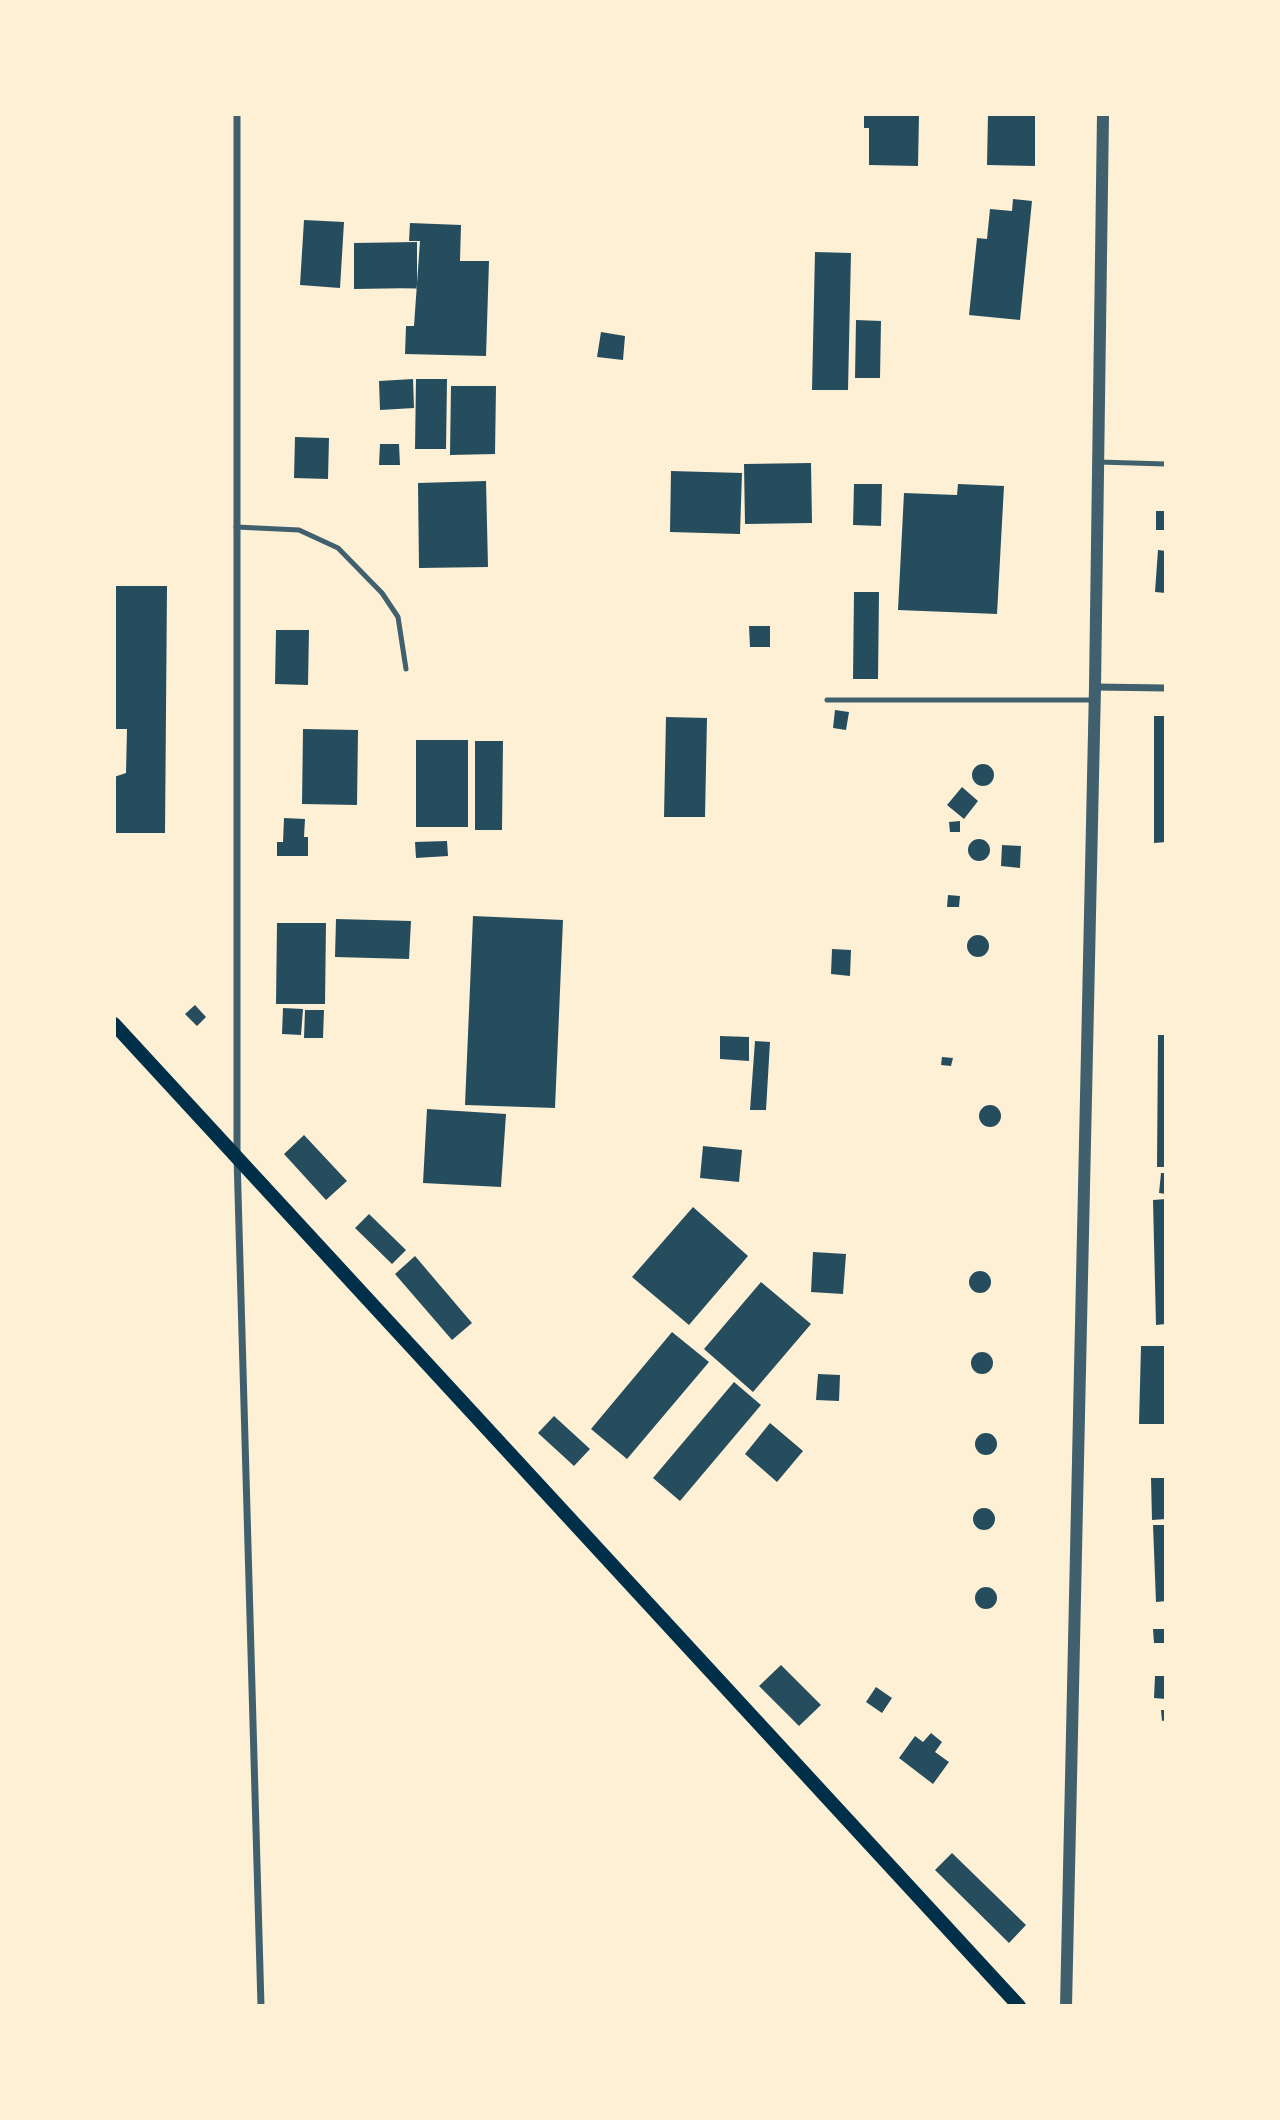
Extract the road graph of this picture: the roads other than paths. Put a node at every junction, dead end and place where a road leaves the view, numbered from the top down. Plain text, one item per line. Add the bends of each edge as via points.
1 (236, 114) edge
2 (1103, 114) edge
3 (1098, 462) junction
4 (1166, 464) edge
5 (236, 527) junction
6 (406, 669) dead end
7 (1166, 688) edge
8 (1095, 694) junction
9 (827, 700) dead end
10 (114, 1024) edge
11 (237, 1157) junction
12 (261, 2006) edge
13 (1019, 2006) edge
14 (1066, 2006) edge

1 - 5 street
2 - 3 street
3 - 4 lane
3 - 8 street
5 - 6 lane via 299,530 338,548 382,593 398,617
5 - 11 street
7 - 8 street
8 - 9 lane
8 - 14 street
10 - 11 main road
11 - 12 street
11 - 13 main road

